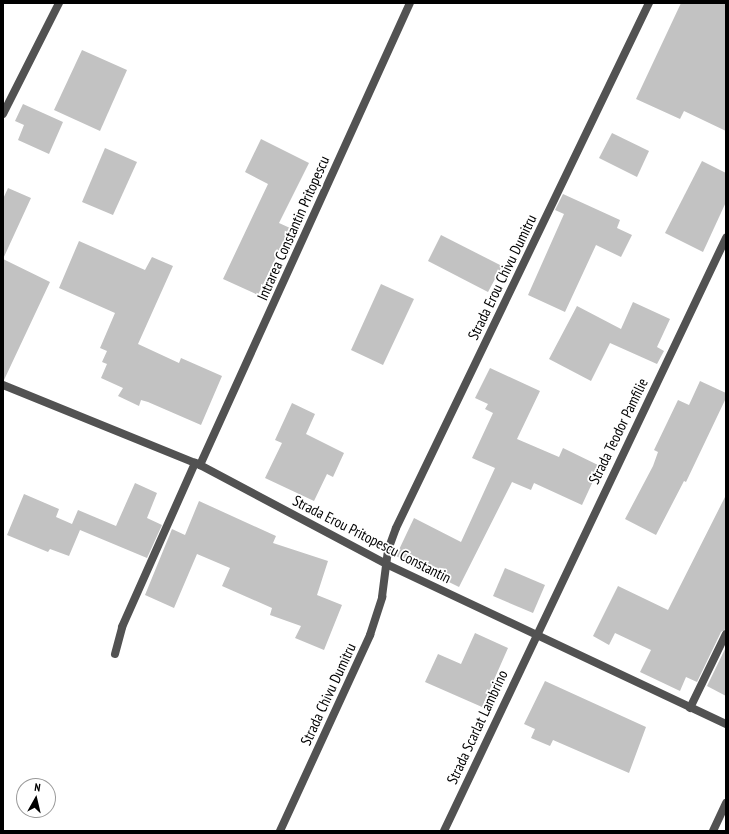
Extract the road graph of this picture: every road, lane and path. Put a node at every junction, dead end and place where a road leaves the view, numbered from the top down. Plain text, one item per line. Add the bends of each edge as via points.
1 (59, 3) edge
2 (410, 3) edge
3 (650, 3) edge
4 (3, 114) edge
5 (726, 238) edge
6 (3, 385) edge
7 (198, 464) junction
8 (386, 564) junction
9 (726, 634) edge
10 (535, 636) junction
11 (115, 654) dead end
12 (690, 708) junction
13 (726, 724) edge
14 (726, 804) edge
15 (280, 831) edge
16 (444, 831) edge
17 (713, 831) edge

1 - 4 street
2 - 7 street, Intrarea Constantin Pritopescu
3 - 8 street, Strada Erou Chivu Dumitru via 396,528
5 - 10 street, Strada Teodor Pamfilie
6 - 7 street, Strada Erou Pritopescu Constantin
7 - 8 street, Strada Erou Pritopescu Constantin
7 - 11 street, Intrarea Constantin Pritopescu via 122,627
8 - 10 street, Strada Erou Pritopescu Constantin
8 - 15 street, Strada Chivu Dumitru via 382,596 370,635
9 - 12 street
10 - 12 street, Strada Erou Pritopescu Constantin
10 - 16 street, Strada Scarlat Lambrino
12 - 13 street, Strada Erou Pritopescu Constantin
14 - 17 street

